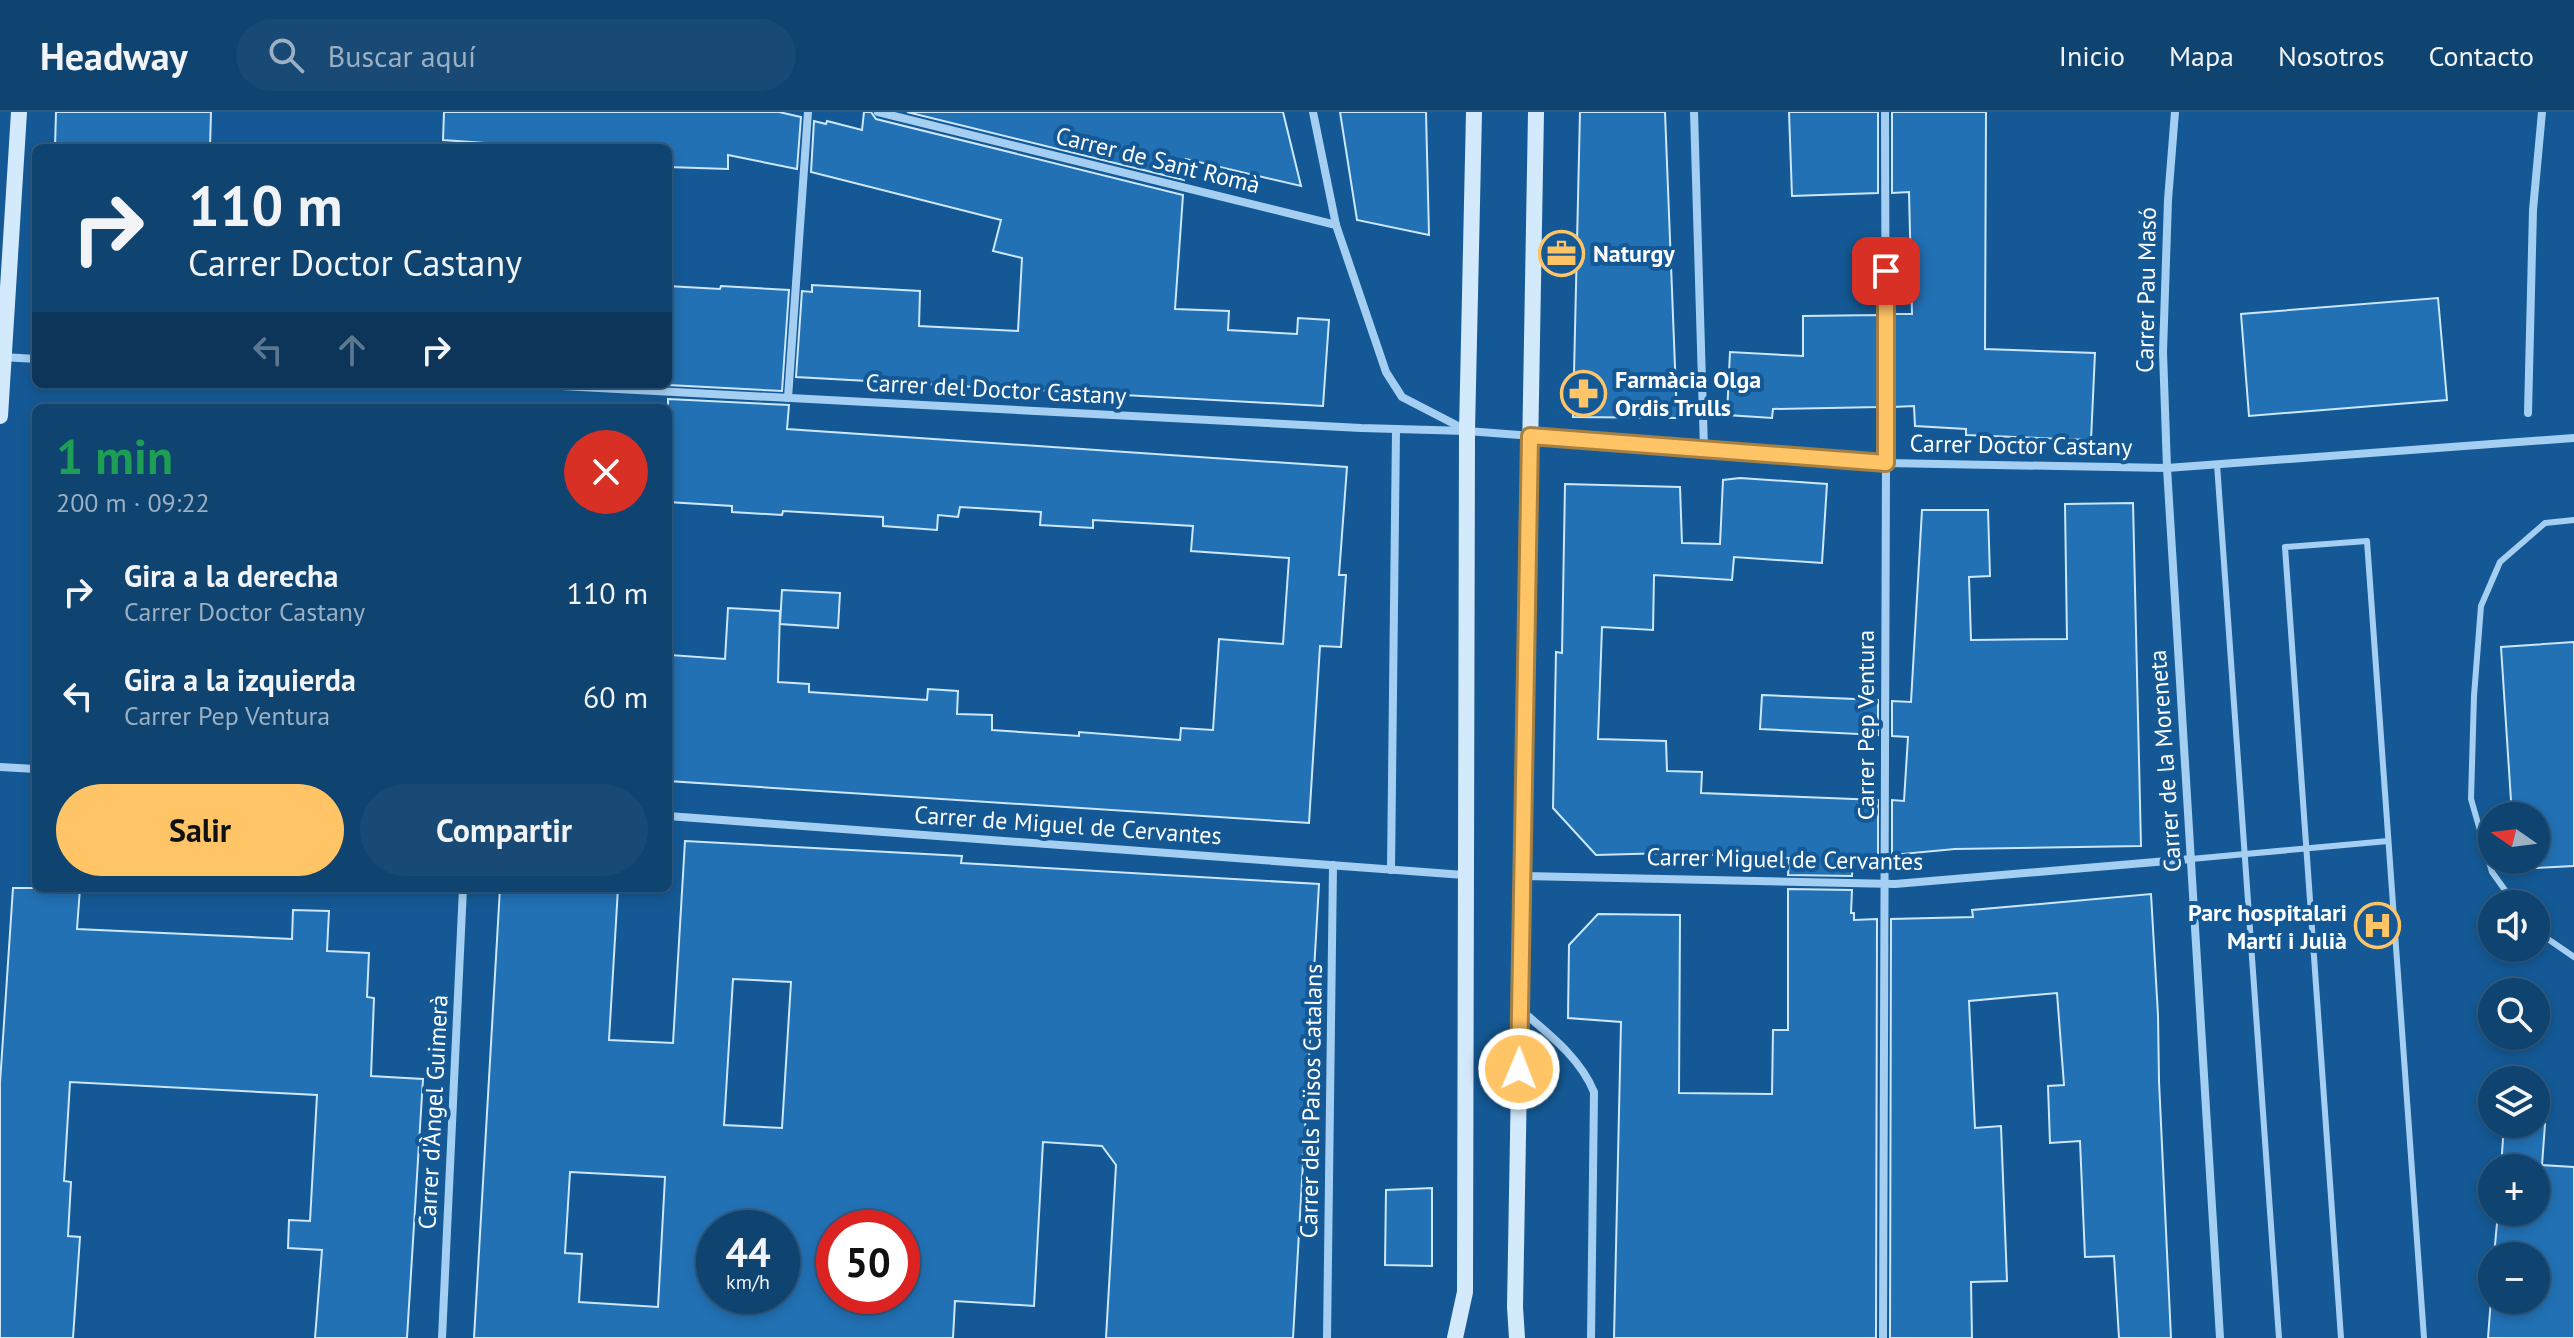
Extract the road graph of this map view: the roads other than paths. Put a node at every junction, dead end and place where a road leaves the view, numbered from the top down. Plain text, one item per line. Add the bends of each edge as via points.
1 (19, 112) edge
2 (808, 112) edge
3 (878, 112) edge
4 (1313, 112) edge
5 (1474, 112) edge
6 (1536, 112) edge
7 (1694, 112) edge
8 (1885, 112) edge
9 (2175, 112) edge
10 (2542, 112) edge
11 (1336, 225) junction
12 (2, 357) junction
13 (32, 359) edge
14 (599, 388) edge
15 (788, 398) junction
16 (2528, 413) dead end
17 (0, 416) edge
18 (1396, 429) junction
19 (1467, 431) junction
20 (1530, 436) junction
21 (2574, 438) edge
22 (1704, 449) junction
23 (1886, 463) junction
24 (2217, 464) junction
25 (2167, 468) junction
26 (2574, 520) edge
27 (0, 767) edge
28 (32, 769) edge
29 (672, 816) edge
30 (2388, 841) junction
31 (2306, 848) junction
32 (2245, 856) junction
33 (2191, 859) junction
34 (1333, 865) junction
35 (1391, 870) junction
36 (1464, 875) junction
37 (1523, 876) junction
38 (1884, 883) junction
39 (2505, 890) edge
40 (463, 892) edge
41 (2550, 941) edge
42 (2574, 957) edge
43 (1521, 1010) junction
44 (442, 1338) edge
45 (1327, 1338) edge
46 (1455, 1338) edge
47 (1517, 1338) edge
48 (1591, 1338) edge
49 (1883, 1338) edge
50 (2220, 1338) edge
51 (2279, 1338) edge
52 (2341, 1338) edge
53 (2424, 1338) edge

1 - 12 main road
2 - 15 street
3 - 11 street, Carrer de Sant Romà
4 - 11 street
5 - 19 main road
6 - 20 main road
7 - 22 street
8 - 23 street, Carrer Pep Ventura
9 - 25 street, Carrer Pau Masó via 2163,352
10 - 16 street via 2533,210
11 - 19 street via 1386,372 1402,397
12 - 13 street
12 - 17 main road
14 - 15 street, Carrer del Doctor Castany
15 - 18 street, Carrer del Doctor Castany
18 - 19 street, Carrer del Doctor Castany
18 - 35 street
19 - 20 street, Carrer Doctor Castany
19 - 36 main road
20 - 22 street, Carrer Doctor Castany
20 - 37 main road
21 - 24 street, Carrer Doctor Castany
22 - 23 street, Carrer Doctor Castany
23 - 25 street, Carrer Doctor Castany
23 - 38 street, Carrer Pep Ventura
24 - 25 street, Carrer Doctor Castany
24 - 32 lane
25 - 33 street, Carrer de la Moreneta
26 - 39 lane via 2545,523 2500,562 2481,606 2471,799 2492,872
27 - 28 street
29 - 34 street, Carrer de Miguel de Cervantes
30 - 31 lane
30 - 31 lane via 2367,541 2285,547
30 - 53 lane
31 - 32 lane
31 - 52 lane
32 - 33 lane
32 - 51 lane
33 - 38 street, Carrer Miguel de Cervantes
33 - 50 street, Carrer de la Moreneta
34 - 35 street, Carrer de Miguel de Cervantes
34 - 45 street, Carrer dels Països Catalans
35 - 36 street, Carrer de Miguel de Cervantes
36 - 46 main road via 1465,1292
37 - 38 street, Carrer Miguel de Cervantes
37 - 43 main road
38 - 49 street, Carrer Pep Ventura
40 - 44 street, Carrer d'Àngel Guimerà
41 - 42 lane
43 - 47 main road
43 - 48 street via 1576,1062 1594,1092

